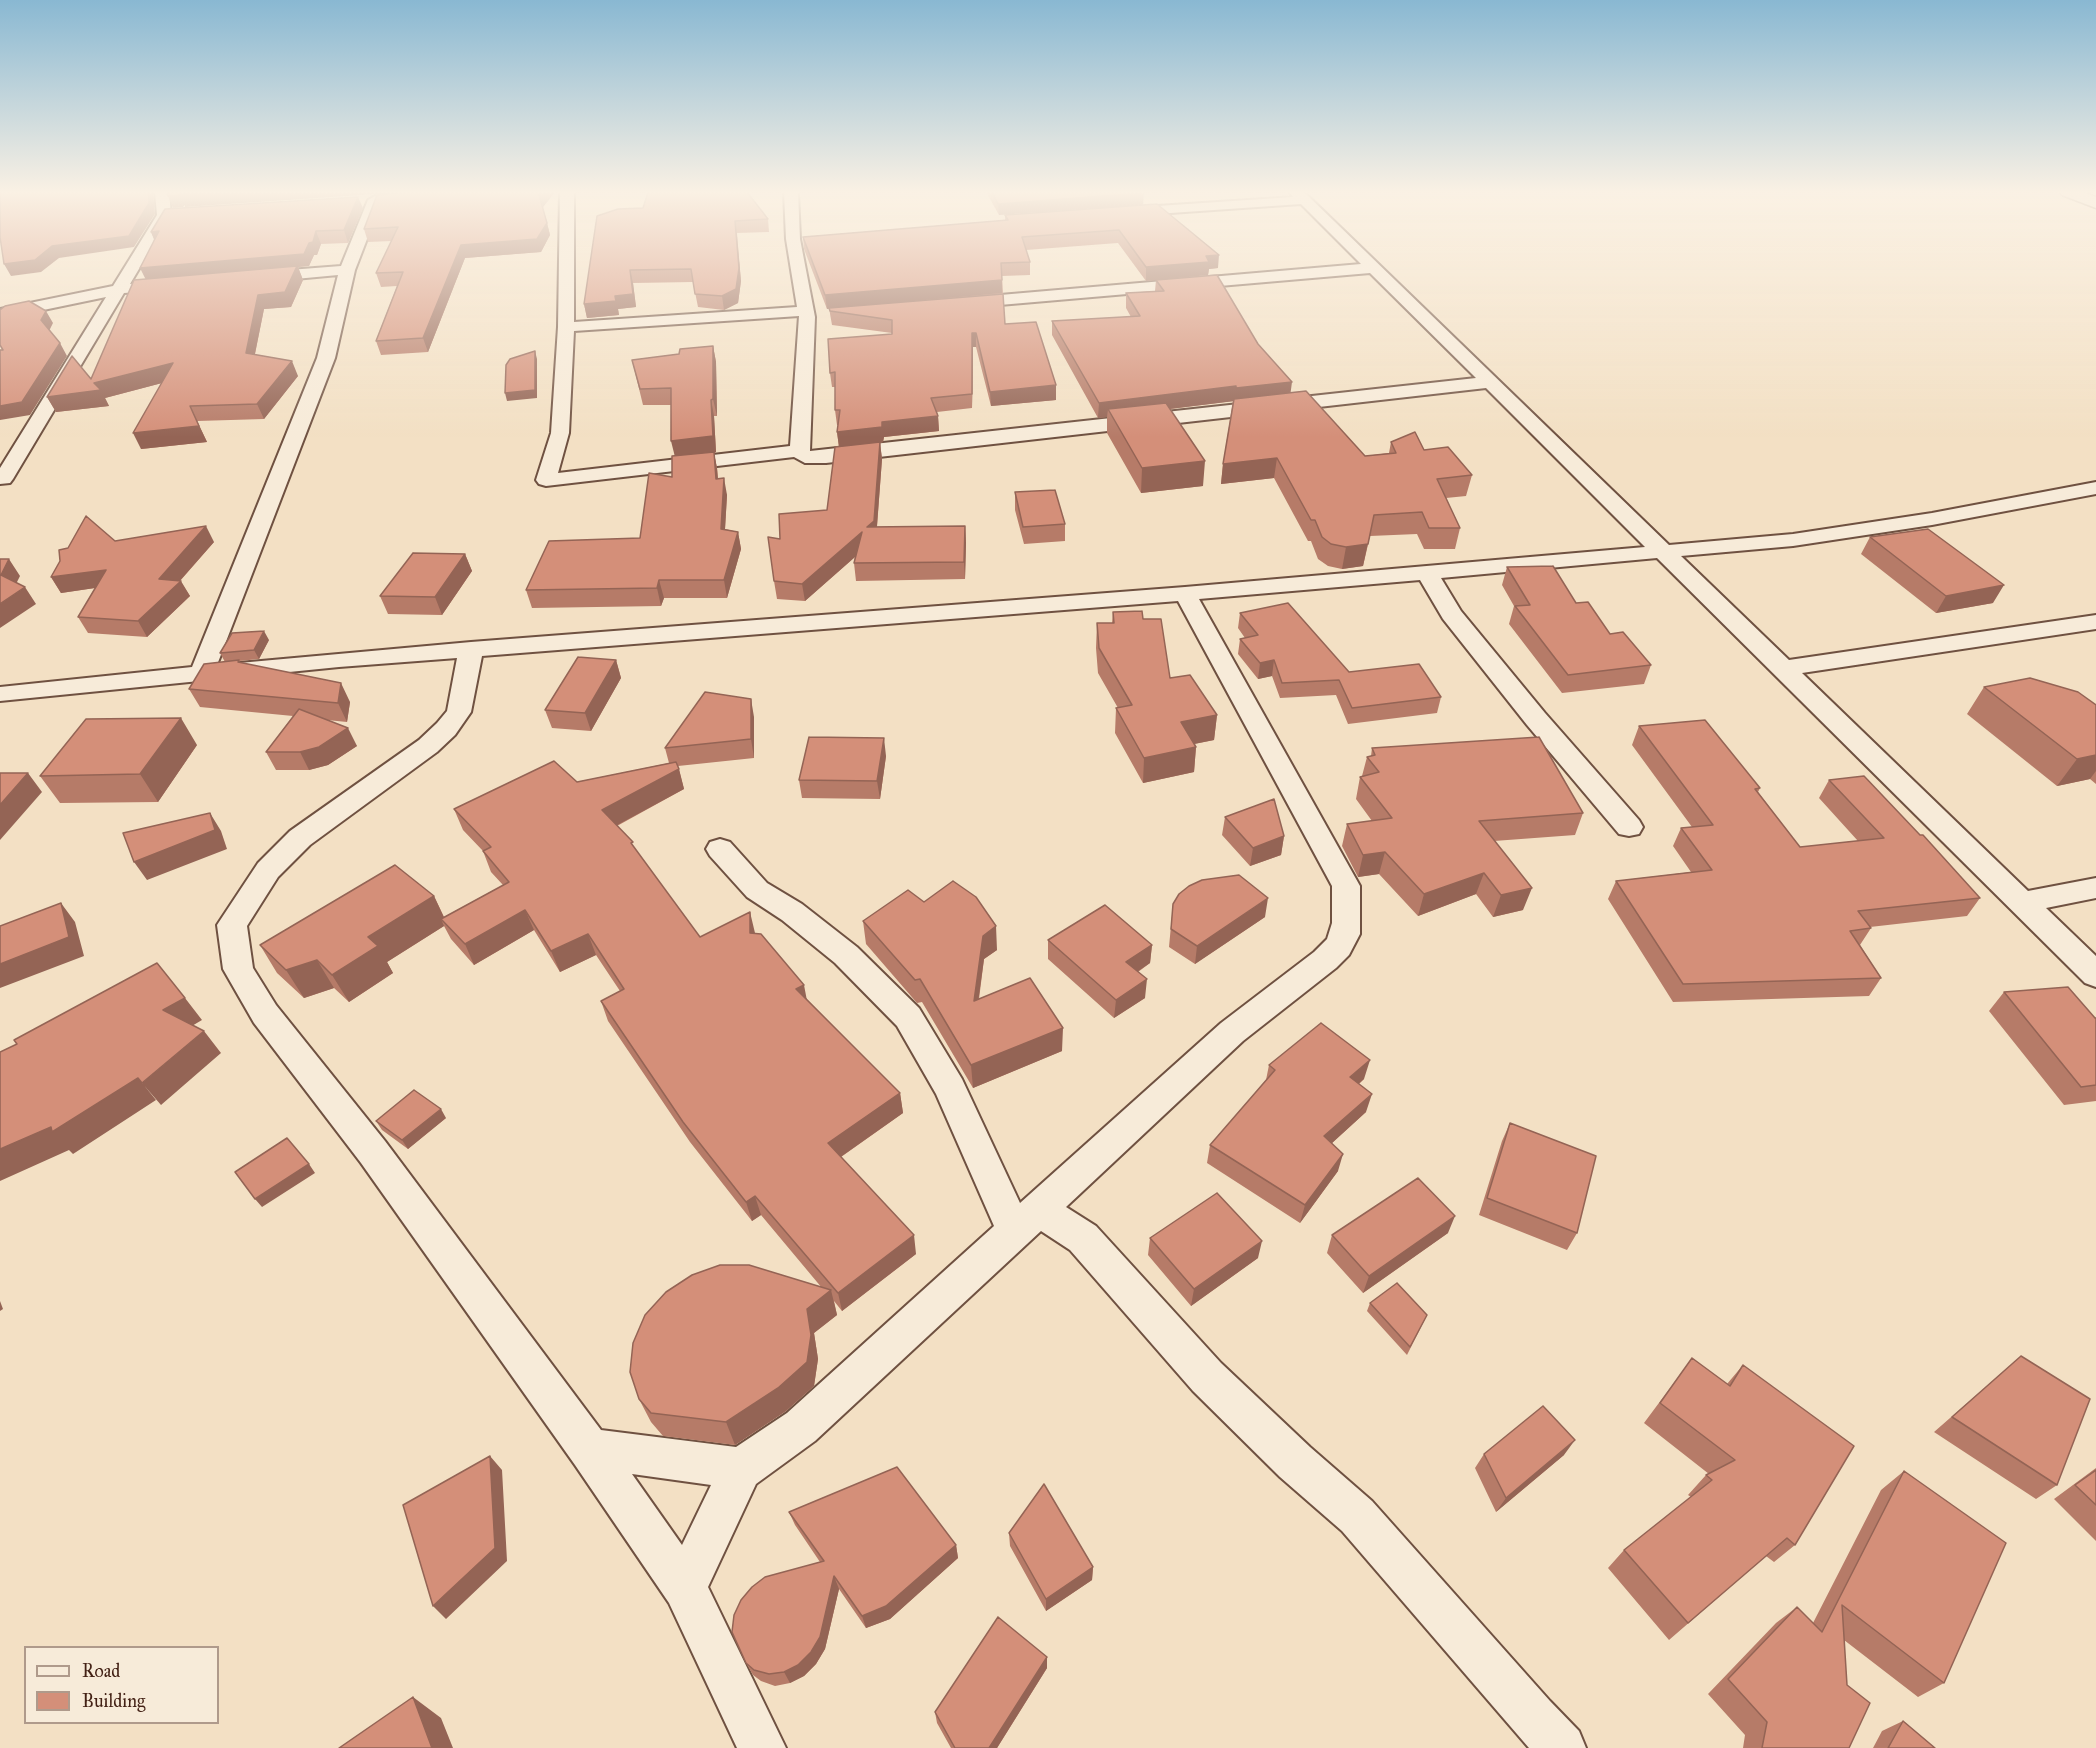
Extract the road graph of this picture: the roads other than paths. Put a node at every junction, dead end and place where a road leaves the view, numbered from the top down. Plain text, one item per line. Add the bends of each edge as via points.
1 (131, 274) edge
2 (305, 274) edge
3 (346, 274) edge
4 (566, 274) edge
5 (804, 274) edge
6 (1307, 274) edge
7 (1379, 274) edge
8 (252, 278) edge
9 (180, 284) edge
10 (121, 288) junction
11 (949, 304) edge
12 (0, 314) edge
13 (810, 314) junction
14 (566, 327) junction
15 (1492, 382) junction
16 (799, 451) junction
17 (3, 478) dead end
18 (2095, 489) edge
19 (1665, 551) junction
20 (1427, 573) junction
21 (1185, 594) junction
22 (2096, 622) edge
23 (471, 649) junction
24 (1785, 668) junction
25 (201, 675) junction
26 (0, 694) edge
27 (1629, 827) dead end
28 (720, 849) dead end
29 (2096, 888) edge
30 (2021, 903) junction
31 (2096, 975) edge
32 (1027, 1221) junction
33 (590, 1450) junction
34 (741, 1469) junction
35 (685, 1587) junction
36 (762, 1748) edge
37 (1562, 1748) edge

1 - 10 street
2 - 8 street
3 - 25 street via 326,358
4 - 14 street
5 - 13 street
6 - 11 street
7 - 15 street
9 - 10 street
10 - 12 street
10 - 17 street
13 - 14 street
13 - 16 street
14 - 16 street via 560,433 546,480
15 - 16 street via 826,457 805,456
15 - 19 street
18 - 19 street via 1886,527
19 - 20 street
19 - 24 street
20 - 21 street
20 - 27 street via 1457,621
21 - 23 street
21 - 32 street via 1346,886 1345,934 1325,960 1232,1032
22 - 24 street
23 - 25 street
23 - 33 street via 459,712 428,746 300,838 268,870 232,925 234,948 238,969 265,1014 373,1152
24 - 30 street
25 - 26 street
28 - 32 street via 757,890 846,955 908,1017
29 - 30 street
30 - 31 street
32 - 34 street via 801,1427
32 - 37 street via 1083,1238 1207,1377 1357,1516
33 - 34 street
33 - 35 street
34 - 35 street
35 - 36 street

